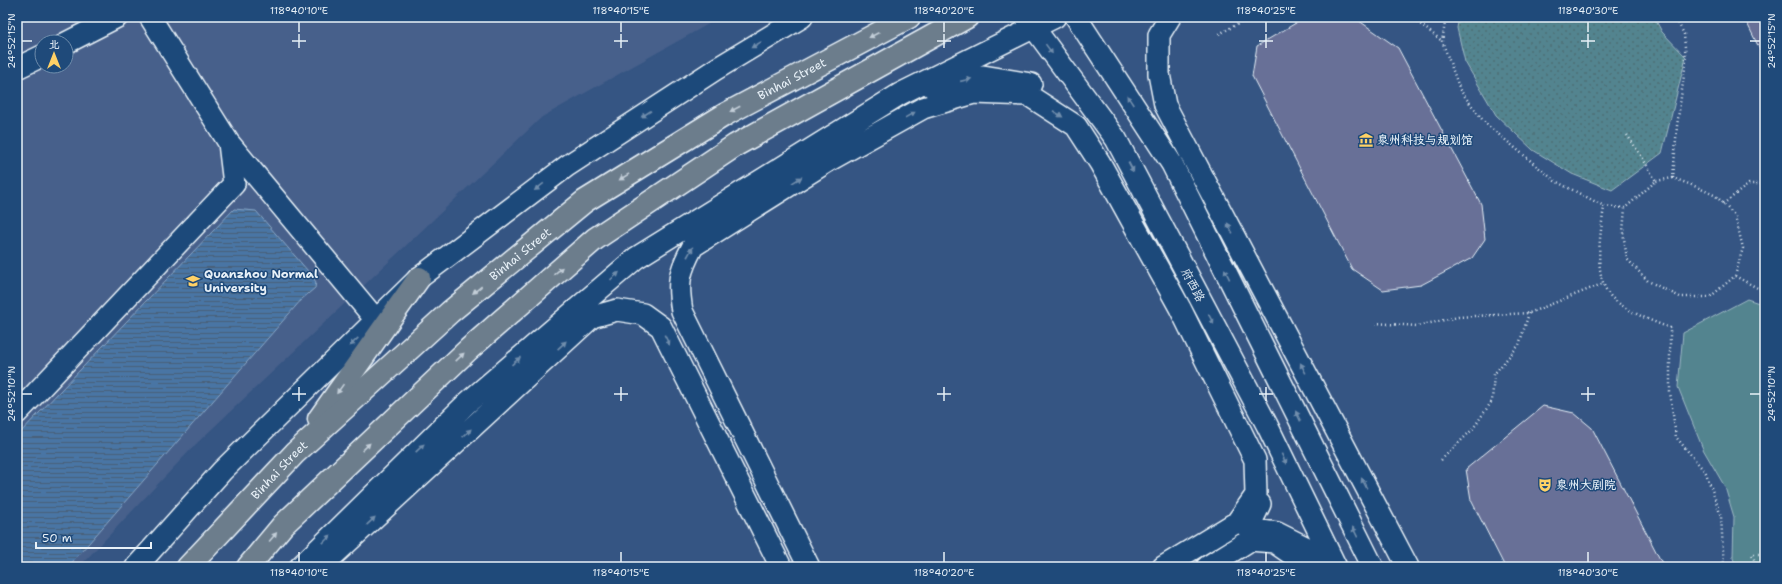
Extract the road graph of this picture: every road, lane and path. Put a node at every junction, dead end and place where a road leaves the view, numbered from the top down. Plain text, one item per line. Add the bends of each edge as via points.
1 (117, 17) edge
2 (150, 17) edge
3 (802, 17) edge
4 (909, 17) edge
5 (967, 17) edge
6 (1055, 17) edge
7 (1076, 17) edge
8 (1158, 17) edge
9 (1170, 17) edge
10 (1251, 17) edge
11 (1411, 17) edge
12 (1446, 17) edge
13 (1675, 17) edge
14 (1030, 22) edge
15 (776, 24) edge
16 (1219, 34) dead end
17 (74, 39) edge
18 (1442, 41) junction
19 (34, 60) edge
20 (17, 68) edge
21 (900, 94) junction
22 (1627, 135) dead end
23 (1116, 140) junction
24 (229, 143) junction
25 (1172, 164) junction
26 (1673, 178) junction
27 (1656, 181) junction
28 (1765, 184) edge
29 (1723, 204) junction
30 (1604, 206) junction
31 (1625, 208) junction
32 (682, 230) junction
33 (1735, 276) junction
34 (419, 278) junction
35 (1602, 284) junction
36 (1765, 292) edge
37 (582, 304) junction
38 (1529, 313) junction
39 (376, 320) junction
40 (673, 320) junction
41 (1375, 323) dead end
42 (17, 413) edge
43 (1267, 424) junction
44 (1765, 442) edge
45 (295, 453) junction
46 (1441, 460) dead end
47 (1765, 473) edge
48 (1248, 528) junction
49 (1765, 530) edge
50 (1765, 534) edge
51 (1765, 554) edge
52 (136, 567) edge
53 (188, 567) edge
54 (248, 567) edge
55 (300, 567) edge
56 (323, 567) edge
57 (781, 567) edge
58 (796, 567) edge
59 (809, 567) edge
60 (1164, 567) edge
61 (1185, 567) edge
62 (1207, 567) edge
63 (1305, 567) edge
64 (1329, 567) edge
65 (1336, 567) edge
66 (1373, 567) edge
67 (1408, 567) edge
68 (1724, 567) edge
69 (1757, 567) edge

1 - 17 street
2 - 24 street
3 - 15 street
4 -> 45 main road, Binhai Street via 726,114 585,201 450,312
54 -> 5 main road via 283,525 458,359 595,239 736,145
6 - 14 street
25 -> 7 street
8 - 25 street via 1148,33 1147,78 1150,106
67 -> 9 street via 1165,105 1159,74 1159,35
10 - 16 path
11 - 18 path
12 - 18 path
13 - 26 path via 1684,34 1686,61
14 - 21 street
14 -> 23 street, 府西路
15 -> 34 street via 716,69 567,166
18 - 30 path via 1460,90 1484,124 1555,181
19 - 20 street
21 -> 23 street via 983,76 1031,84 1066,102
21 - 32 street
22 - 27 path
23 -> 43 street, 府西路
24 - 39 street
24 - 42 street via 234,184
66 -> 25 street
26 - 27 path
26 - 29 path via 1716,196
27 - 31 path
28 - 29 path via 1749,184
29 - 33 path via 1735,216 1743,248
30 - 31 path
30 - 35 path via 1598,255
31 - 33 path via 1627,259 1648,281 1680,297 1710,297
37 -> 32 street via 636,258
32 - 40 street via 671,258 669,289
33 - 36 path
34 - 39 street
34 -> 45 main road
35 - 38 path
35 - 68 path via 1615,302 1644,318 1670,328 1670,392 1676,437 1706,473 1721,516
37 - 40 street via 618,298 646,302
55 -> 37 street via 466,404
38 - 41 path via 1458,318 1417,326
38 - 46 path via 1519,345 1494,374 1492,401 1472,430
39 -> 52 street via 222,471
40 - 58 street
43 - 48 street via 1264,497
43 -> 65 street, 府西路
44 - 47 path via 1761,456
45 - 53 main road, Binhai Street
48 - 61 street
48 - 64 street via 1277,533 1305,547
49 - 50 path via 1762,530
51 - 69 path via 1752,554
56 -> 57 street via 592,317 617,310 643,314 661,327
59 -> 60 street via 682,311 678,288 684,264 693,246 828,161 923,108 974,93 1028,95 1076,126 1100,163 1180,308 1255,460 1256,496 1237,522
62 - 63 street via 1250,540 1274,542 1303,562

